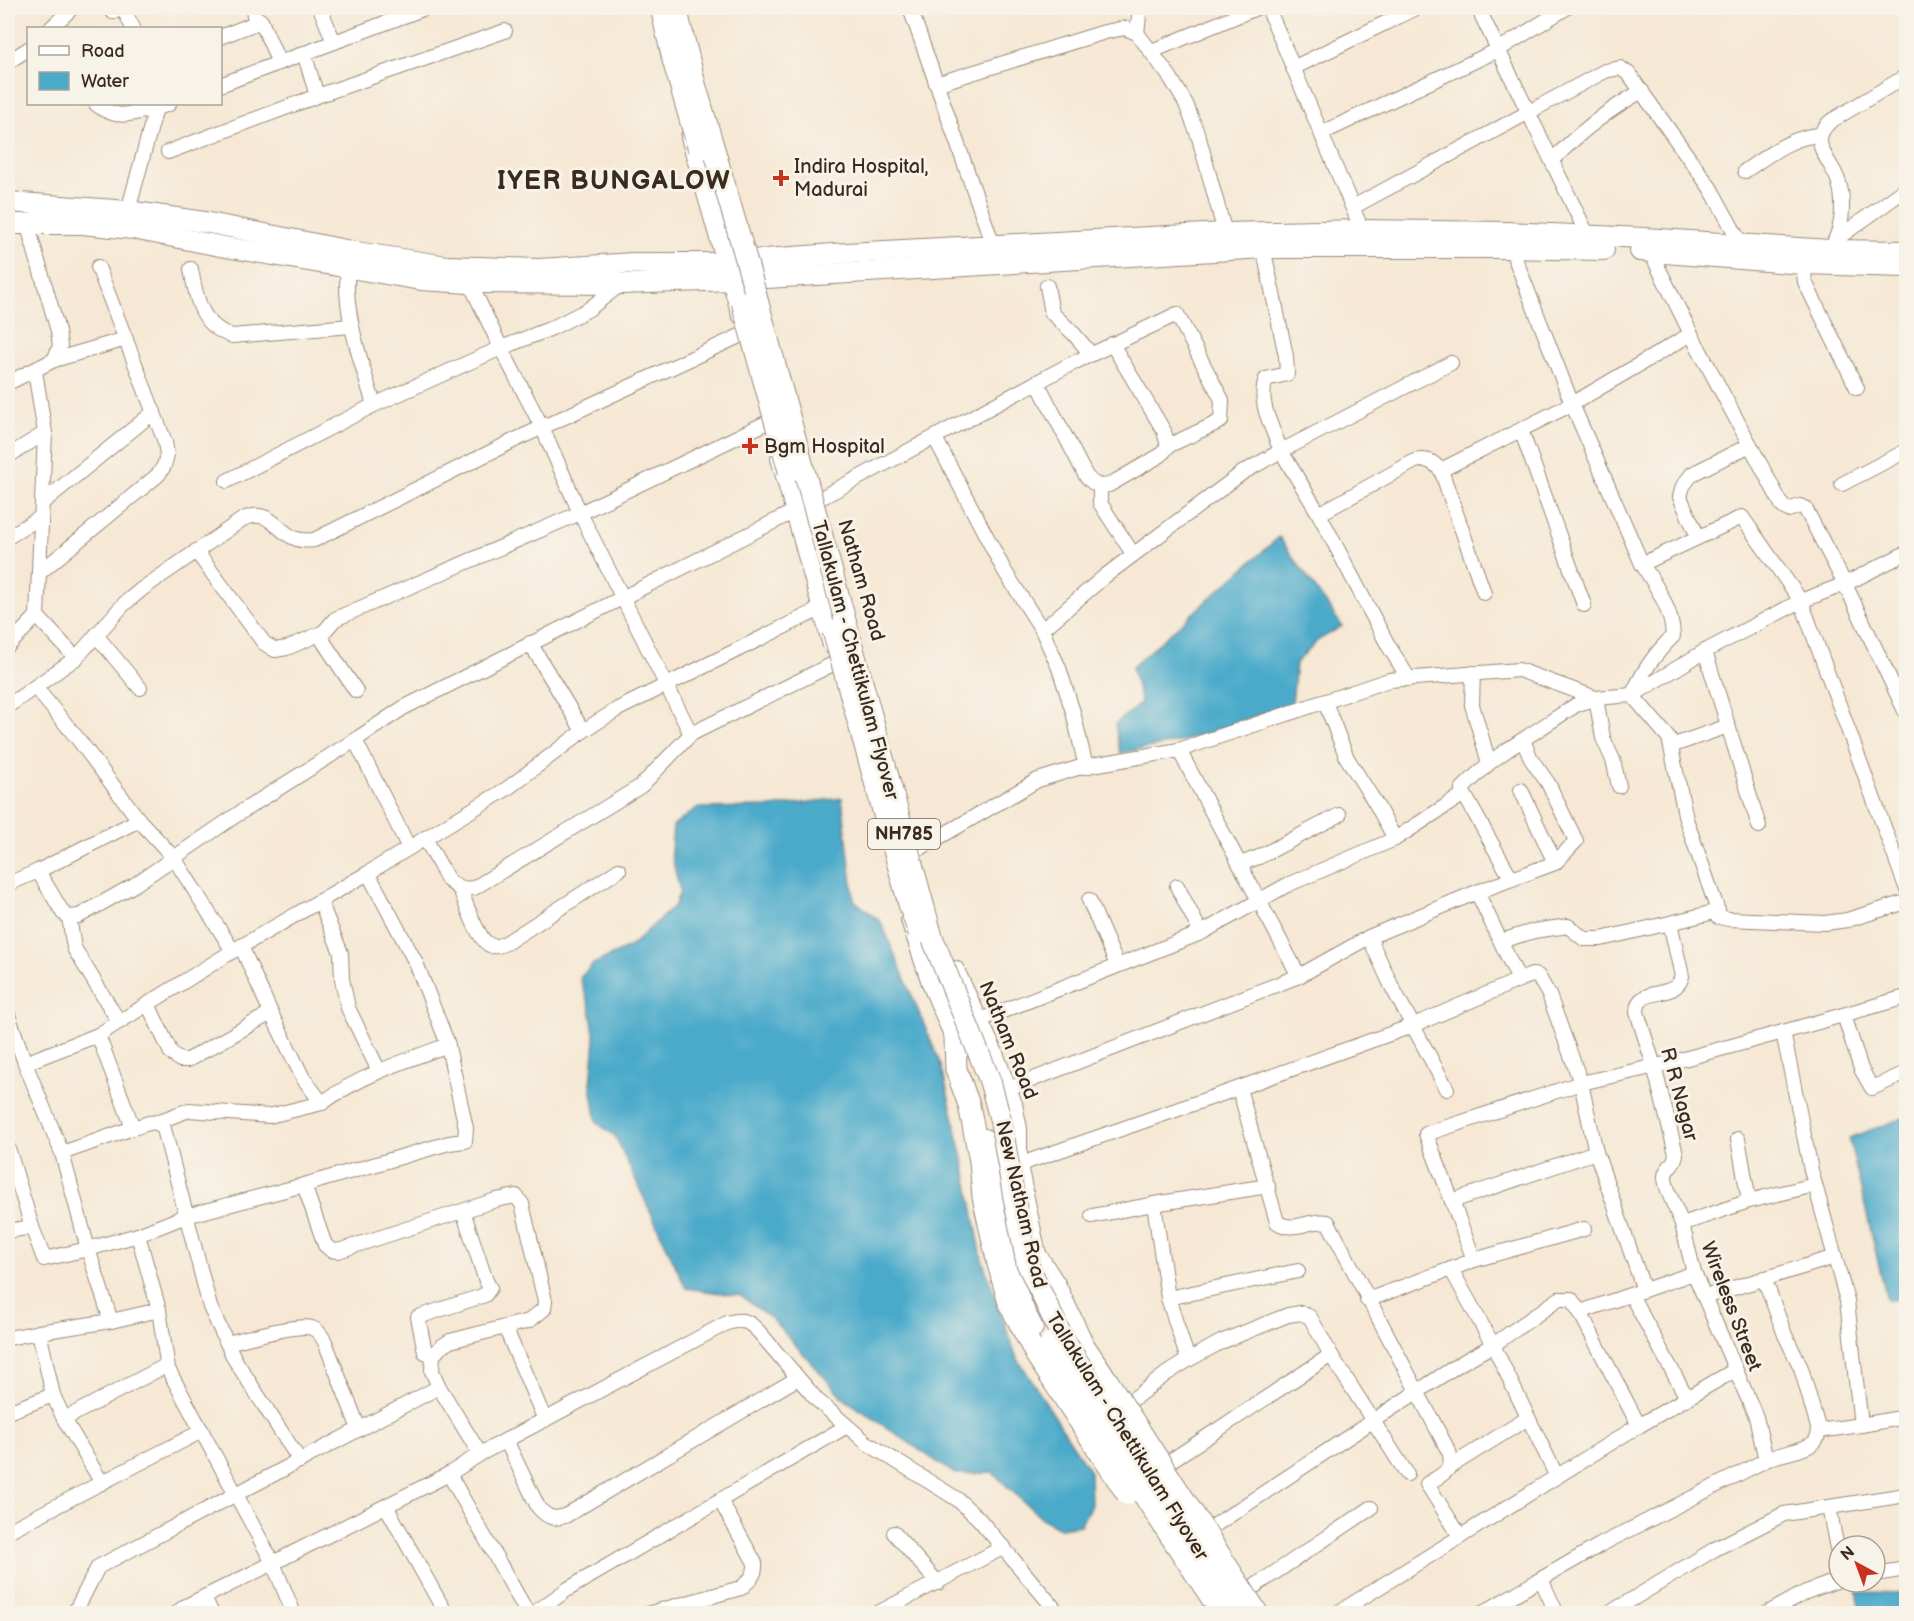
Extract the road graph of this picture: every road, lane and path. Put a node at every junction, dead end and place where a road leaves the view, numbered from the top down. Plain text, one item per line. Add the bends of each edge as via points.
1 (72, 8) edge
2 (253, 8) edge
3 (320, 8) edge
4 (425, 8) edge
5 (656, 8) edge
6 (661, 8) edge
7 (676, 8) edge
8 (681, 8) edge
9 (910, 8) edge
10 (1140, 8) edge
11 (1256, 8) edge
12 (1268, 8) edge
13 (1416, 8) edge
14 (1478, 8) edge
15 (1566, 8) edge
16 (113, 12) dead end
17 (261, 21) junction
18 (52, 27) edge
19 (132, 27) edge
20 (505, 31) dead end
21 (1137, 33) junction
22 (222, 36) edge
23 (334, 42) junction
24 (27, 50) edge
25 (1498, 50) junction
26 (1152, 51) junction
27 (304, 53) junction
28 (8, 62) edge
29 (279, 63) junction
30 (1293, 68) junction
31 (1906, 76) edge
32 (222, 84) edge
33 (936, 84) junction
34 (1642, 92) junction
35 (317, 96) junction
36 (97, 105) edge
37 (160, 105) edge
38 (1528, 112) junction
39 (1322, 133) junction
40 (1819, 135) junction
41 (168, 152) dead end
42 (1552, 161) junction
43 (1745, 171) dead end
44 (1906, 189) edge
45 (8, 202) edge
46 (1353, 207) junction
47 (128, 211) junction
48 (17, 223) edge
49 (1362, 230) junction
50 (1225, 233) junction
51 (1588, 236) junction
52 (1262, 240) junction
53 (1740, 244) junction
54 (993, 245) junction
55 (1511, 248) junction
56 (1650, 251) junction
57 (1906, 251) edge
58 (1829, 253) junction
59 (752, 260) junction
60 (1803, 264) junction
61 (349, 266) junction
62 (98, 267) dead end
63 (1906, 267) edge
64 (191, 269) dead end
65 (730, 271) junction
66 (757, 279) junction
67 (470, 283) junction
68 (621, 284) junction
69 (1047, 286) dead end
70 (351, 326) junction
71 (746, 333) junction
72 (1691, 334) junction
73 (126, 339) junction
74 (1112, 344) junction
75 (501, 348) junction
76 (1091, 354) junction
77 (54, 360) junction
78 (1451, 363) dead end
79 (35, 370) junction
80 (1037, 382) junction
81 (8, 383) edge
82 (1857, 388) dead end
83 (1572, 404) junction
84 (374, 405) junction
85 (154, 412) junction
86 (770, 421) junction
87 (543, 427) junction
88 (1521, 430) junction
89 (45, 433) junction
90 (935, 438) junction
91 (1750, 445) junction
92 (1168, 446) junction
93 (1281, 451) junction
94 (1906, 451) edge
95 (8, 456) edge
96 (1441, 470) junction
97 (227, 481) dead end
98 (1842, 484) dead end
99 (1100, 487) junction
100 (817, 500) junction
101 (41, 510) junction
102 (795, 511) junction
103 (580, 513) junction
104 (1319, 514) junction
105 (8, 537) edge
106 (1698, 537) junction
107 (196, 551) junction
108 (1133, 554) junction
109 (1905, 557) edge
110 (1642, 564) junction
111 (39, 573) junction
112 (1845, 584) junction
113 (1484, 593) dead end
114 (622, 598) junction
115 (1801, 601) junction
116 (1584, 605) dead end
117 (822, 608) junction
118 (37, 616) junction
119 (1042, 630) junction
120 (324, 632) junction
121 (96, 634) junction
122 (530, 643) junction
123 (8, 646) edge
124 (1705, 651) junction
125 (76, 658) junction
126 (837, 662) junction
127 (1473, 673) junction
128 (1409, 679) junction
129 (665, 684) junction
130 (35, 687) junction
131 (140, 688) dead end
132 (356, 691) dead end
133 (1632, 695) junction
134 (1596, 698) junction
135 (1325, 702) junction
136 (8, 706) edge
137 (1906, 714) edge
138 (1728, 726) junction
139 (583, 731) junction
140 (691, 734) junction
141 (355, 740) junction
142 (1523, 740) junction
143 (1671, 746) junction
144 (1179, 750) junction
145 (1489, 763) junction
146 (1086, 766) junction
147 (1619, 786) dead end
148 (1521, 790) dead end
149 (1464, 794) junction
150 (1339, 815) dead end
151 (139, 820) junction
152 (1758, 826) dead end
153 (424, 838) junction
154 (1395, 839) junction
155 (409, 848) junction
156 (914, 852) junction
157 (174, 858) junction
158 (1555, 863) junction
159 (893, 864) junction
160 (1240, 864) junction
161 (620, 870) dead end
162 (38, 871) junction
163 (368, 873) junction
164 (1511, 878) junction
165 (8, 884) edge
166 (1177, 886) dead end
167 (1906, 887) edge
168 (460, 889) junction
169 (1477, 892) junction
170 (1089, 900) dead end
171 (320, 901) junction
172 (1258, 901) junction
173 (1906, 902) edge
174 (1718, 911) junction
175 (69, 916) junction
176 (1670, 922) junction
177 (1201, 933) junction
178 (1369, 937) junction
179 (1501, 941) junction
180 (237, 949) junction
181 (1117, 965) junction
182 (1299, 976) junction
183 (1518, 980) junction
184 (1906, 997) edge
185 (148, 1004) junction
186 (271, 1013) junction
187 (8, 1015) edge
188 (1844, 1015) junction
189 (980, 1020) junction
190 (119, 1022) junction
191 (1412, 1026) junction
192 (1783, 1032) junction
193 (98, 1035) junction
194 (955, 1039) junction
195 (448, 1045) junction
196 (25, 1063) junction
197 (1654, 1066) junction
198 (379, 1071) junction
199 (1906, 1073) edge
200 (1581, 1083) junction
201 (1239, 1088) junction
202 (1008, 1089) junction
203 (1447, 1089) dead end
204 (322, 1103) junction
205 (158, 1122) junction
206 (133, 1128) junction
207 (1738, 1139) dead end
208 (8, 1148) edge
209 (1596, 1152) junction
210 (62, 1153) junction
211 (1019, 1161) junction
212 (304, 1185) junction
213 (1815, 1185) junction
214 (1268, 1186) junction
215 (1452, 1201) junction
216 (1749, 1201) junction
217 (1154, 1204) junction
218 (463, 1211) junction
219 (186, 1216) junction
220 (1092, 1216) dead end
221 (1682, 1224) junction
222 (32, 1227) junction
223 (1584, 1229) dead end
224 (8, 1231) edge
225 (138, 1235) junction
226 (88, 1249) junction
227 (1037, 1257) junction
228 (1835, 1257) junction
229 (1474, 1260) junction
230 (1451, 1269) junction
231 (1298, 1271) dead end
232 (1694, 1273) junction
233 (1764, 1278) junction
234 (1637, 1293) junction
235 (1704, 1297) junction
236 (1168, 1298) junction
237 (1368, 1300) junction
238 (159, 1310) junction
239 (1580, 1312) junction
240 (111, 1321) junction
241 (504, 1327) junction
242 (39, 1332) junction
243 (8, 1338) edge
244 (227, 1343) junction
245 (1493, 1345) junction
246 (433, 1355) junction
247 (1331, 1355) junction
248 (1188, 1360) junction
249 (167, 1365) junction
250 (1735, 1370) junction
251 (798, 1378) junction
252 (439, 1387) junction
253 (1416, 1392) junction
254 (53, 1395) junction
255 (1687, 1398) junction
256 (1119, 1410) junction
257 (8, 1412) edge
258 (1906, 1417) edge
259 (1528, 1418) junction
260 (64, 1419) junction
261 (545, 1420) junction
262 (1374, 1420) junction
263 (1861, 1425) junction
264 (847, 1426) junction
265 (1639, 1426) junction
266 (359, 1429) junction
267 (202, 1431) junction
268 (1819, 1431) junction
269 (506, 1440) junction
270 (480, 1454) junction
271 (1766, 1460) junction
272 (300, 1461) junction
273 (1451, 1466) junction
274 (1158, 1469) junction
275 (449, 1474) junction
276 (1407, 1474) dead end
277 (1557, 1477) junction
278 (102, 1483) junction
279 (236, 1495) junction
280 (1906, 1495) edge
281 (720, 1500) junction
282 (386, 1506) junction
283 (1829, 1507) junction
284 (1371, 1508) dead end
285 (1159, 1517) junction
286 (8, 1531) edge
287 (894, 1533) dead end
288 (1834, 1534) edge
289 (1200, 1535) junction
290 (1460, 1536) junction
291 (1004, 1547) junction
292 (273, 1563) junction
293 (1906, 1569) edge
294 (1887, 1572) edge
295 (1541, 1579) junction
296 (938, 1582) junction
297 (1827, 1584) edge
298 (204, 1597) junction
299 (1239, 1605) edge
300 (1489, 1611) edge
301 (74, 1614) edge
302 (176, 1614) edge
303 (212, 1614) edge
304 (294, 1614) edge
305 (446, 1614) edge
306 (528, 1614) edge
307 (533, 1614) edge
308 (647, 1614) edge
309 (876, 1614) edge
310 (1059, 1614) edge
311 (1214, 1614) edge
312 (1222, 1614) edge
313 (1250, 1614) edge
314 (1258, 1614) edge
315 (1336, 1614) edge
316 (1557, 1614) edge
317 (1608, 1614) edge
318 (1766, 1614) edge

1 - 18 street
2 - 17 street via 254,16
3 - 23 street
4 - 23 street
5 - 65 main road
6 - 285 highway, Tallakulam - Chettikulam Flyover / NH785, bridge via 909,904 985,1100 1018,1274 1074,1385
7 - 299 highway, Tallakulam - Chettikulam Flyover / NH785, bridge via 932,938 990,1081 1027,1263 1067,1345
8 - 59 main road, Natham Road
9 - 33 street
10 - 21 street
11 - 26 street
12 - 30 street
13 - 30 street
14 - 25 street
15 - 25 street
16 - 19 street via 123,8
17 - 22 street
17 - 29 street
20 - 35 street
21 - 26 street
21 - 33 street via 1125,28 1105,32
23 - 27 street
24 - 28 street
25 - 38 street
25 - 39 street
26 - 50 street via 1186,104
27 - 29 street
27 - 35 street
29 - 32 street
30 - 39 street
31 - 40 street via 1831,121
33 - 54 street
34 - 38 street via 1629,74 1613,68
34 - 42 street via 1594,123
34 - 53 street via 1711,189
35 - 41 street
36 - 37 street via 122,116
37 - 47 street
38 - 42 street
38 - 46 street
39 - 46 street
40 - 43 street via 1789,142
40 - 58 street via 1839,183 1842,210 1840,229
42 - 51 street
44 - 58 street
45 - 47 main road
46 - 49 street
47 - 65 main road via 447,266 539,269 633,263
48 - 61 main road via 133,229
48 - 77 street via 58,331 60,346
49 - 51 main road
49 - 52 main road
50 - 52 main road
50 - 54 main road
51 - 53 main road
52 - 55 main road
52 - 66 main road
52 - 93 street via 1284,339 1287,374 1266,379 1263,403
53 - 58 main road
54 - 59 main road
55 - 56 main road
55 - 83 street
56 - 60 main road
56 - 72 street
57 - 58 main road
58 - 60 main road
58 - 63 main road
59 - 65 main road
59 - 66 main road, Natham Road
60 - 82 street via 1805,282
61 - 67 main road via 421,280
61 - 70 street
62 - 73 street
64 - 70 street via 200,306 210,324 220,332 232,336
65 - 66 main road
65 - 68 main road
65 - 71 main road
66 - 100 main road, Natham Road
67 - 68 main road
67 - 75 street
68 - 75 street via 589,309
69 - 76 street via 1052,313
70 - 84 street
71 - 86 main road
71 - 87 street
72 - 83 street
72 - 91 street
73 - 77 street
73 - 85 street
74 - 76 street
74 - 92 street via 1164,431
74 - 92 street via 1177,314 1222,400 1221,421
75 - 84 street
75 - 87 street
76 - 80 street
77 - 79 street
78 - 93 street
79 - 81 street
79 - 89 street
80 - 90 street
80 - 99 street via 1086,476
83 - 88 street
83 - 110 street
84 - 97 street
85 - 101 street
85 - 111 street via 167,455 158,475
86 - 102 main road
86 - 103 street
87 - 103 street
87 - 107 street via 314,540 294,539 267,517 254,514
88 - 96 street
88 - 116 street
89 - 95 street
89 - 101 street
90 - 100 street
90 - 119 street via 1004,570
91 - 106 street via 1692,474 1683,486 1680,497
91 - 112 street via 1783,507 1805,508
92 - 99 street via 1161,456
93 - 104 street
93 - 108 street via 1242,473
94 - 98 street
96 - 104 street via 1434,462 1415,461
96 - 113 street
99 - 108 street via 1100,503
100 - 102 street
100 - 156 main road, Natham Road
101 - 105 street
101 - 111 street
102 - 114 street
102 - 117 main road
103 - 114 street
103 - 120 street via 335,619
104 - 128 street
106 - 110 street
106 - 115 street via 1742,517
107 - 120 street via 264,643 275,650
107 - 121 street via 142,589
108 - 119 street
109 - 112 street
110 - 133 street via 1660,591 1673,636 1654,655
111 - 118 street
112 - 115 street
112 - 137 street
114 - 122 street
114 - 129 street
115 - 124 street
115 - 167 street
117 - 126 main road
117 - 129 street
118 - 123 street
118 - 125 street
119 - 146 street via 1059,668
120 - 132 street via 323,641
121 - 125 street
121 - 131 street
122 - 139 street
122 - 141 street via 403,708
124 - 133 street
124 - 138 street
125 - 130 street
126 - 140 street
126 - 159 main road
127 - 128 street
127 - 134 street via 1519,670
127 - 145 street via 1472,705
128 - 135 street via 1389,680
129 - 139 street
129 - 140 street
130 - 136 street
130 - 151 street
133 - 134 street
133 - 143 street via 1669,738
134 - 142 street via 1575,705
134 - 147 street via 1603,738
135 - 144 street
135 - 154 street via 1347,758
138 - 143 street
138 - 152 street
139 - 153 street via 508,788
140 - 168 street via 641,786 474,888
141 - 155 street
141 - 157 street
142 - 145 street
142 - 158 street via 1576,841
143 - 174 street via 1686,819
144 - 146 street
144 - 160 street
145 - 149 street via 1461,789
146 - 156 street via 1038,780
148 - 158 street
149 - 154 street
149 - 164 street
150 - 160 street
151 - 157 street
151 - 162 street
153 - 155 street
153 - 168 street via 448,880
154 - 172 street
155 - 163 street
156 - 159 street
156 - 189 main road, Natham Road via 948,955
157 - 175 street via 90,910
157 - 180 street
158 - 164 street
159 - 194 main road, New Natham Road via 932,986
160 - 172 street
161 - 168 street via 496,947 482,938
162 - 165 street
162 - 175 street via 56,904
163 - 171 street
163 - 195 street via 416,963
164 - 169 street
166 - 177 street
169 - 178 street
169 - 179 street
170 - 181 street
171 - 180 street
171 - 198 street via 341,953 346,1002
172 - 177 street
172 - 182 street
173 - 174 street via 1825,923 1729,919 1718,917
174 - 176 street
175 - 190 street via 74,948
176 - 179 street via 1601,939 1584,939 1568,926
176 - 197 street, R R Nagar via 1680,982 1672,991 1648,996 1637,1004
177 - 181 street
178 - 182 street
178 - 191 street
179 - 183 street
180 - 185 street
180 - 186 street
181 - 189 street
182 - 202 street
183 - 191 street
183 - 200 street via 1532,975 1544,984
184 - 188 street
185 - 186 street via 171,1053 180,1060 198,1055
185 - 190 street
186 - 204 street via 303,1078
187 - 196 street
188 - 192 street
188 - 199 street via 1861,1069 1872,1088
189 - 202 main road, Natham Road
190 - 193 street
191 - 201 street
191 - 203 street
192 - 197 street
192 - 213 street
193 - 196 street
193 - 206 street
194 - 285 highway, bridge via 956,1069 969,1105 983,1197 1010,1303 1036,1355 1125,1493
194 - 311 main road, New Natham Road via 977,1099 1010,1267 1024,1309 1064,1387
195 - 198 street
195 - 212 street via 466,1128 465,1141
196 - 210 street
197 - 200 street
197 - 221 street, R R Nagar via 1676,1154 1665,1179
198 - 204 street
200 - 209 street
200 - 215 street via 1426,1134
201 - 211 street
201 - 214 street
202 - 211 main road, Natham Road via 1018,1129
204 - 205 street via 269,1116 189,1110
205 - 206 street
205 - 219 street via 164,1129
206 - 210 street
207 - 216 street
208 - 222 street
209 - 215 street
209 - 234 street
210 - 226 street
211 - 227 main road, New Natham Road
212 - 218 street via 331,1250
212 - 219 street
213 - 216 street, Wireless Street
213 - 228 street
214 - 217 street
214 - 237 street via 1277,1222 1285,1227 1318,1220 1328,1222
215 - 229 street
216 - 221 street, Wireless Street
217 - 220 street
217 - 236 street
218 - 241 street via 516,1196 522,1203 544,1309 529,1321
218 - 246 street via 490,1288 485,1295 418,1317 425,1352
219 - 225 street
219 - 244 street via 210,1307
221 - 232 street, Wireless Street
222 - 224 street
222 - 226 street via 44,1259
223 - 229 street
225 - 226 street
225 - 238 street
226 - 240 street
227 - 256 main road, New Natham Road via 1079,1348
227 - 314 highway, bridge via 1083,1344
228 - 233 street
228 - 263 street via 1847,1301
229 - 230 street
230 - 237 street
230 - 245 street
231 - 236 street
232 - 234 street
232 - 235 street, Wireless Street
233 - 235 street
233 - 268 street via 1801,1368
234 - 239 street
234 - 255 street
235 - 250 street, Wireless Street
236 - 248 street
237 - 253 street
238 - 240 street
238 - 249 street
239 - 245 street via 1571,1299 1559,1299
239 - 265 street
240 - 242 street
241 - 246 street via 450,1341
241 - 261 street
242 - 243 street
242 - 254 street
244 - 266 street via 311,1327 325,1342
244 - 272 street
245 - 253 street
245 - 259 street
246 - 252 street via 432,1371
247 - 248 street via 1310,1317 1301,1313 1221,1342
247 - 262 street
247 - 274 street
248 - 256 street
249 - 260 street
249 - 267 street
250 - 255 street
250 - 271 street, Wireless Street via 1756,1417
251 - 261 street via 750,1323 736,1320
251 - 264 street via 816,1400
251 - 269 street via 556,1519 538,1507
252 - 266 street
252 - 270 street
253 - 262 street
253 - 273 street via 1449,1452
254 - 257 street
254 - 260 street
255 - 265 street
256 - 274 main road, New Natham Road
258 - 263 street
259 - 273 street
259 - 277 street
260 - 278 street
261 - 269 street
262 - 276 street
262 - 289 street
263 - 268 street
264 - 281 street
264 - 291 street via 867,1443 957,1499
265 - 277 street
266 - 272 street
267 - 278 street
267 - 279 street
268 - 271 street via 1811,1445
269 - 270 street
270 - 275 street
271 - 295 street
272 - 279 street
273 - 290 street via 1427,1484
274 - 289 main road, New Natham Road
275 - 282 street
275 - 306 street
277 - 290 street
278 - 286 street
279 - 292 street
279 - 301 street via 98,1567
280 - 283 street
281 - 307 street via 568,1589
281 - 308 street via 756,1571 741,1588
282 - 292 street
282 - 305 street
283 - 288 street
283 - 317 street via 1777,1517 1715,1549
284 - 299 street
285 - 312 highway, Tallakulam - Chettikulam Flyover / NH785, bridge
287 - 296 street
289 - 299 main road, New Natham Road
290 - 315 street
291 - 296 street
291 - 310 street
292 - 298 street
292 - 304 street
293 - 294 street
295 - 300 street
295 - 316 street
296 - 309 street
297 - 318 street
298 - 302 street
298 - 303 street
299 - 313 main road, New Natham Road

